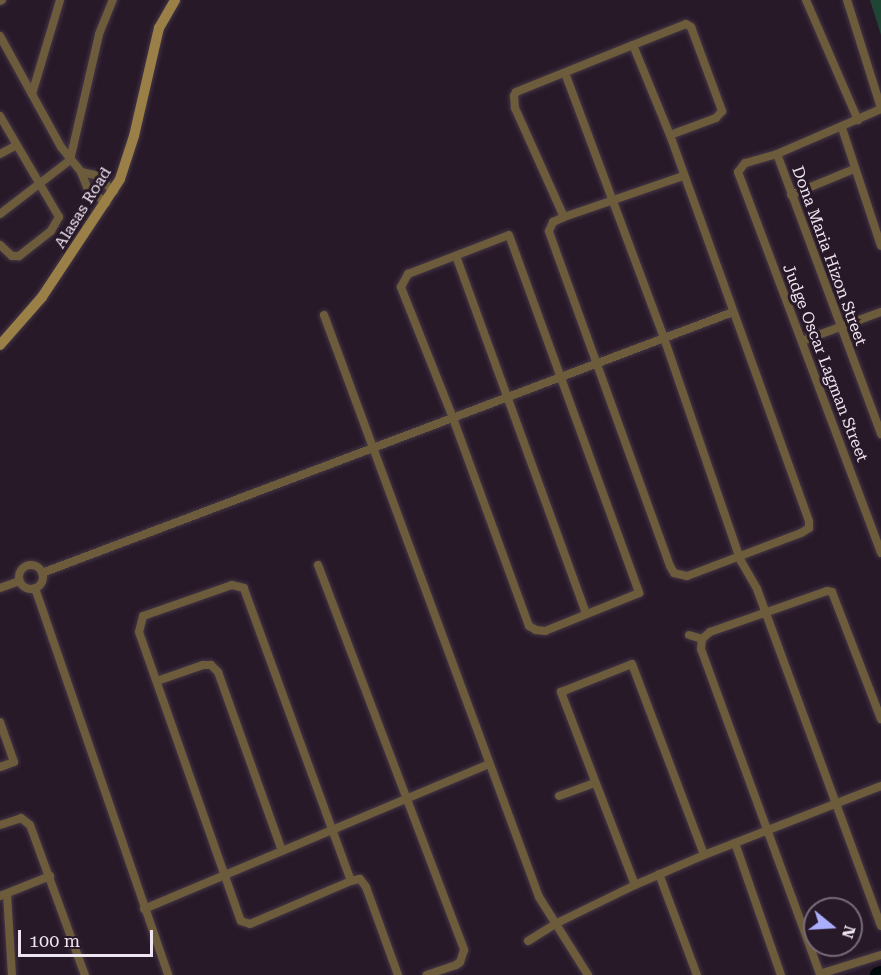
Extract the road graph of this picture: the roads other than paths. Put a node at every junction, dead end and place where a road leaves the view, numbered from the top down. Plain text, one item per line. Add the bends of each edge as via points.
1 (60, 0) edge
2 (113, 0) edge
3 (176, 0) edge
4 (806, 0) edge
5 (847, 0) edge
6 (0, 36) edge
7 (633, 45) junction
8 (565, 73) junction
9 (32, 94) junction
10 (881, 108) edge
11 (0, 116) edge
12 (858, 120) junction
13 (842, 128) junction
14 (669, 135) junction
15 (17, 145) junction
16 (0, 154) edge
17 (777, 154) junction
18 (70, 160) junction
19 (854, 169) junction
20 (81, 172) junction
21 (682, 176) junction
22 (41, 184) junction
23 (114, 191) junction
24 (791, 195) junction
25 (613, 201) junction
26 (106, 203) junction
27 (0, 214) edge
28 (564, 217) junction
29 (0, 245) edge
30 (881, 246) edge
31 (456, 256) junction
32 (733, 312) junction
33 (881, 312) edge
34 (324, 315) dead end
35 (841, 327) junction
36 (664, 338) junction
37 (802, 341) junction
38 (0, 345) edge
39 (597, 365) junction
40 (561, 378) junction
41 (507, 398) junction
42 (453, 418) junction
43 (881, 434) edge
44 (374, 447) junction
45 (881, 553) edge
46 (741, 556) junction
47 (318, 565) dead end
48 (42, 573) junction
49 (20, 581) junction
50 (0, 588) edge
51 (35, 588) junction
52 (765, 613) junction
53 (586, 614) junction
54 (689, 635) dead end
55 (702, 639) junction
56 (158, 681) junction
57 (881, 719) edge
58 (0, 722) edge
59 (489, 764) junction
60 (0, 767) edge
61 (594, 783) junction
62 (881, 786) edge
63 (560, 796) dead end
64 (407, 799) junction
65 (836, 803) junction
66 (0, 825) edge
67 (333, 829) junction
68 (768, 830) junction
69 (735, 843) junction
70 (282, 851) junction
71 (704, 855) junction
72 (659, 874) junction
73 (50, 876) junction
74 (225, 876) junction
75 (351, 880) junction
76 (635, 885) junction
77 (4, 895) edge
78 (144, 909) junction
79 (555, 924) junction
80 (881, 926) edge
81 (528, 941) dead end
82 (881, 955) edge
83 (12, 975) edge
84 (86, 975) edge
85 (168, 975) edge
86 (398, 975) edge
87 (427, 975) edge
88 (588, 975) edge
89 (697, 975) edge
90 (781, 975) edge

1 - 9 street
2 - 18 street via 99,34
3 - 23 street, Alasas Road via 159,28 132,145
4 - 12 street
5 - 10 street
6 - 9 street
7 - 8 street
7 - 14 street
7 - 14 street via 686,24 691,27 721,114
8 - 25 street
8 - 28 street via 516,92 513,101
9 - 18 street
10 - 12 street
11 - 15 street
12 - 13 street
13 - 17 street
13 - 19 street
14 - 21 street
15 - 16 street
15 - 22 street
17 - 24 street, Dona Maria Hizon Street
17 - 37 street, Judge Oscar Lagman Street via 740,166 738,172
18 - 20 street
18 - 22 street
19 - 24 street
19 - 30 street
20 - 23 street via 95,175
20 - 26 street via 87,187
21 - 25 street
21 - 32 street
22 - 27 street
22 - 29 street via 59,217 57,223 27,253 12,256
23 - 26 street, Alasas Road
24 - 35 street, Dona Maria Hizon Street
25 - 28 street
25 - 36 street
26 - 38 street, Alasas Road via 42,297
28 - 39 street via 550,225 549,237
31 - 40 street via 508,235
31 - 41 street
31 - 42 street via 408,274 401,287
32 - 36 street
32 - 46 street via 809,522 806,531
33 - 35 street
34 - 44 street
35 - 37 street
35 - 43 street, Dona Maria Hizon Street
36 - 39 street
36 - 46 street
37 - 45 street, Judge Oscar Lagman Street
39 - 40 street
39 - 46 street via 674,573 687,576
40 - 41 street
40 - 53 street via 639,593
41 - 42 street
41 - 53 street
42 - 44 street
42 - 53 street via 529,626 545,631
44 - 48 street
44 - 59 street
46 - 52 street
47 - 64 street
48 - 49 street via 29,565 20,570
48 - 51 street
49 - 50 street
49 - 51 street via 26,588
51 - 78 street
52 - 55 street via 710,632
52 - 57 street via 832,592
52 - 65 street
54 - 55 street
55 - 68 street via 701,649
56 - 67 street via 139,632 143,616 232,585 244,588
56 - 70 street via 203,665 212,665 218,672
56 - 74 street
58 - 60 street via 14,762
59 - 64 street
59 - 79 street via 539,897
61 - 63 street
61 - 71 street via 561,692 632,664
61 - 76 street
62 - 65 street
64 - 67 street
64 - 87 street via 464,950 456,965
65 - 68 street
65 - 80 street
66 - 73 street via 21,818 28,821
67 - 70 street
67 - 75 street
68 - 69 street
68 - 82 street via 820,974
69 - 71 street
69 - 90 street
70 - 74 street
71 - 72 street
72 - 76 street
72 - 89 street
73 - 77 street
73 - 84 street
74 - 75 street via 241,921 249,924
74 - 78 street
75 - 86 street via 360,879 366,887
76 - 79 street
77 - 83 street
78 - 85 street
79 - 81 street
79 - 88 street

